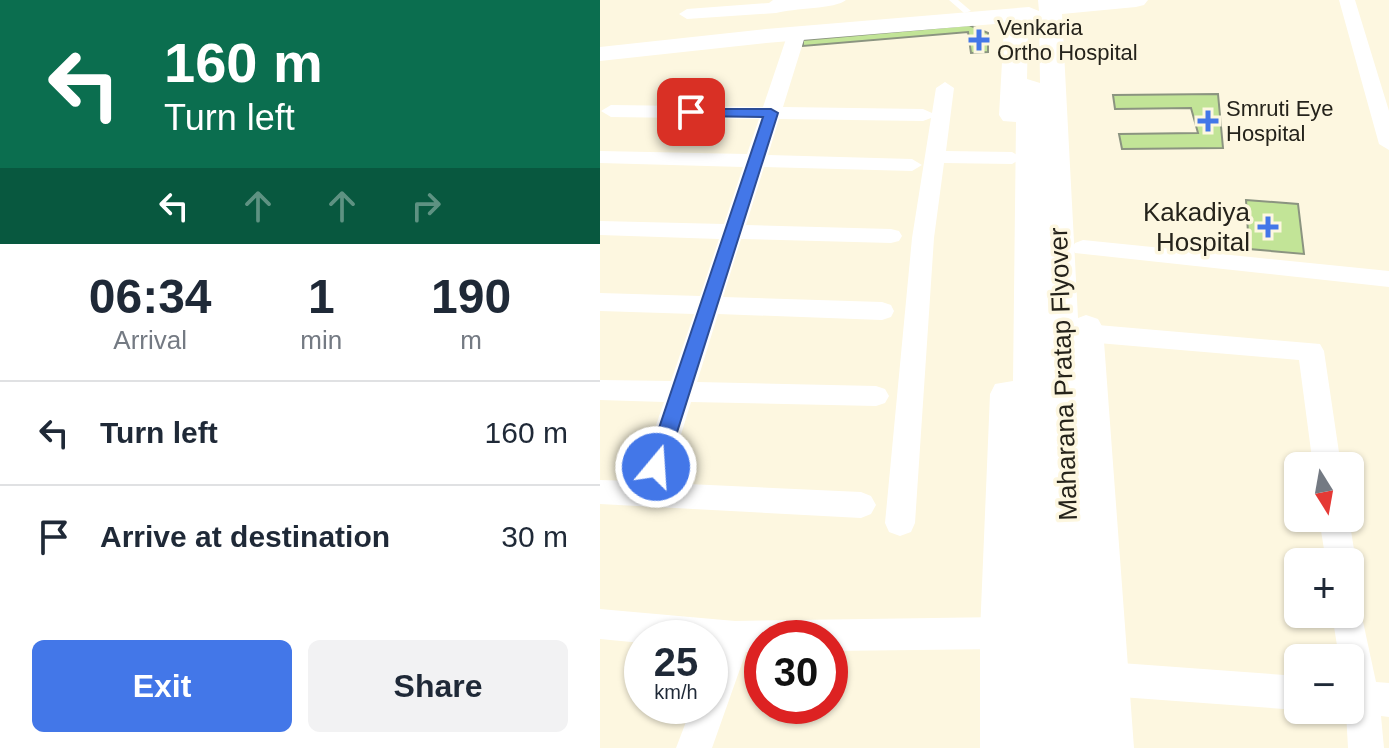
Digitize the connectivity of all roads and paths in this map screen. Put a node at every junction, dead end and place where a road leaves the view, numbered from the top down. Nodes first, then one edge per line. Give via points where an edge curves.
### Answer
1 (838, 0) edge
2 (1136, 0) edge
3 (1347, 0) edge
4 (1043, 5) edge
5 (960, 6) edge
6 (780, 15) edge
7 (687, 17) edge
8 (600, 47) edge
9 (600, 54) edge
10 (945, 88) dead end
11 (611, 111) dead end
12 (771, 113) junction
13 (923, 115) dead end
14 (1389, 144) edge
15 (600, 157) edge
16 (1012, 158) junction
17 (756, 161) junction
18 (922, 161) junction
19 (600, 228) edge
20 (734, 233) junction
21 (891, 236) dead end
22 (1083, 248) junction
23 (1389, 279) edge
24 (600, 302) edge
25 (709, 304) junction
26 (882, 311) dead end
27 (1086, 333) junction
28 (600, 390) edge
29 (681, 391) junction
30 (876, 396) dead end
31 (1325, 452) edge
32 (600, 492) edge
33 (648, 493) junction
34 (861, 505) dead end
35 (900, 523) dead end
36 (600, 624) edge
37 (1351, 628) edge
38 (1002, 633) junction
39 (735, 637) junction
40 (1107, 679) junction
41 (1284, 692) edge
42 (1367, 698) edge
43 (694, 748) edge
44 (1004, 748) edge
45 (1041, 748) edge
46 (1075, 748) edge
47 (1110, 748) edge
48 (1366, 748) edge

1 - 6 street
2 - 4 main road
3 - 14 street
4 - 5 main road via 988,10
4 - 6 main road
4 - 16 main road via 1016,27
4 - 22 main road via 1070,28
4 - 45 main road, Maharana Pratap Flyover via 1030,345
4 - 46 main road, Maharana Pratap Flyover
5 - 6 main road
6 - 7 main road
6 - 9 main road
6 - 12 street
7 - 8 main road
10 - 18 street
11 - 12 street
12 - 13 street
12 - 17 street
15 - 17 street
16 - 18 street
16 - 38 main road
17 - 18 street
17 - 20 street
18 - 35 street
19 - 20 street
20 - 21 street
20 - 25 street
22 - 23 street
22 - 27 main road
24 - 25 street
25 - 26 street
25 - 29 street
27 - 31 street via 1311,351
27 - 40 main road
28 - 29 street
29 - 30 street
29 - 33 street
32 - 33 street
33 - 34 street
36 - 39 street
37 - 42 street
38 - 39 street
38 - 44 main road
39 - 43 street
40 - 41 street
40 - 47 main road
42 - 48 street

